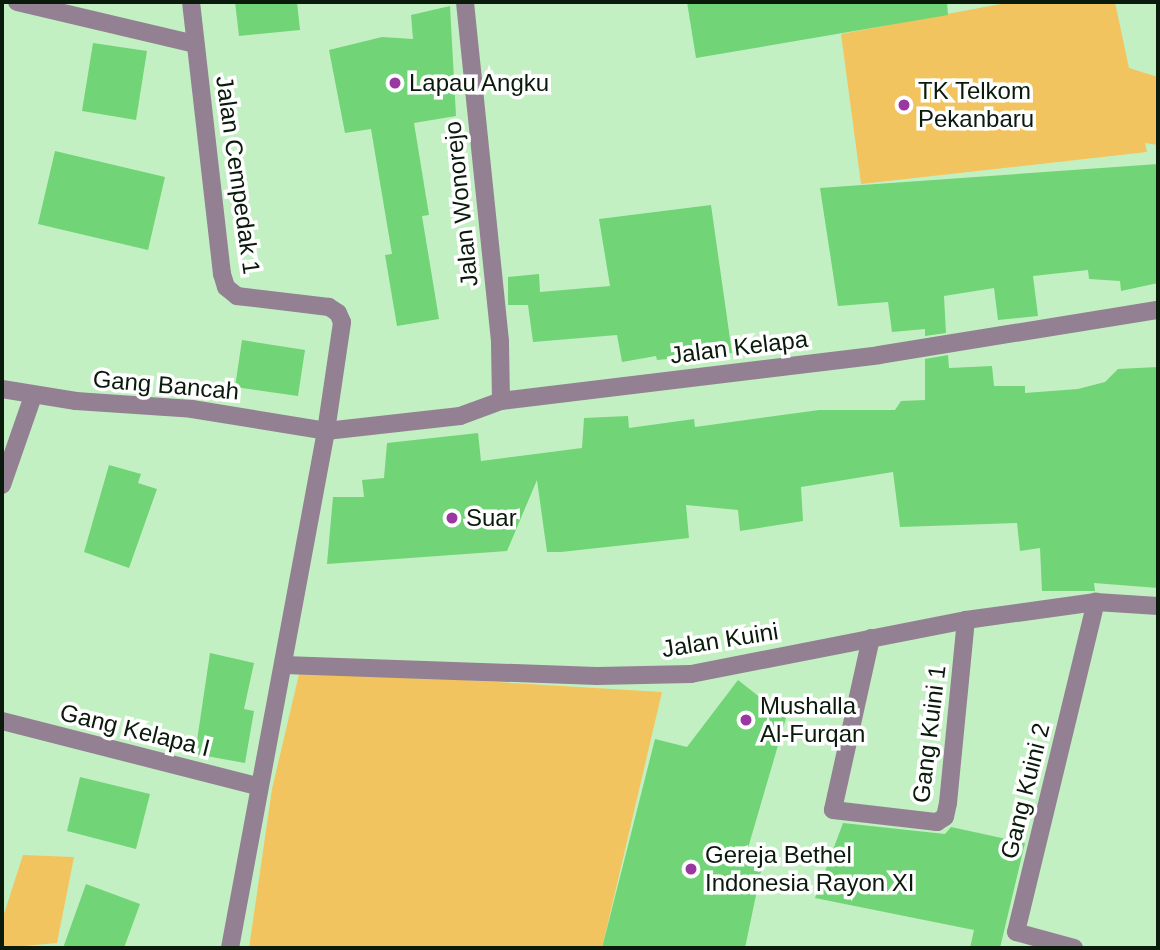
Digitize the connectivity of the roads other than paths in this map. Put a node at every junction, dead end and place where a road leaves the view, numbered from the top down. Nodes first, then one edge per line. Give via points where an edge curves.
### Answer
1 (17, 2) edge
2 (191, 2) edge
3 (465, 2) edge
4 (195, 44) junction
5 (1158, 310) edge
6 (2, 389) edge
7 (33, 396) junction
8 (502, 401) junction
9 (326, 431) junction
10 (2, 485) edge
11 (1096, 602) junction
12 (1158, 606) edge
13 (966, 620) junction
14 (871, 638) junction
15 (284, 665) junction
16 (2, 721) edge
17 (257, 786) junction
18 (229, 948) edge
19 (1074, 948) edge

1 - 4 street
2 - 4 street, Jalan Cempedak 1
3 - 8 street, Jalan Wonorejo via 500,341
4 - 9 street, Jalan Cempedak 1 via 226,287 237,296 329,307 342,322
5 - 8 street, Jalan Kelapa via 879,355
6 - 7 street, Gang Bancah
7 - 9 street, Gang Bancah via 192,409
7 - 10 street
8 - 9 street, Jalan Kelapa via 460,416
9 - 15 street
11 - 12 street, Jalan Kuini
11 - 13 street, Jalan Kuini
11 - 19 street, Gang Kuini 2 via 1016,932
13 - 14 street, Jalan Kuini
13 - 14 street, Gang Kuini 1 via 948,803 945,817 937,822 833,810
14 - 15 street, Jalan Kuini via 691,674 597,676
15 - 17 street
16 - 17 street, Gang Kelapa I
17 - 18 street

